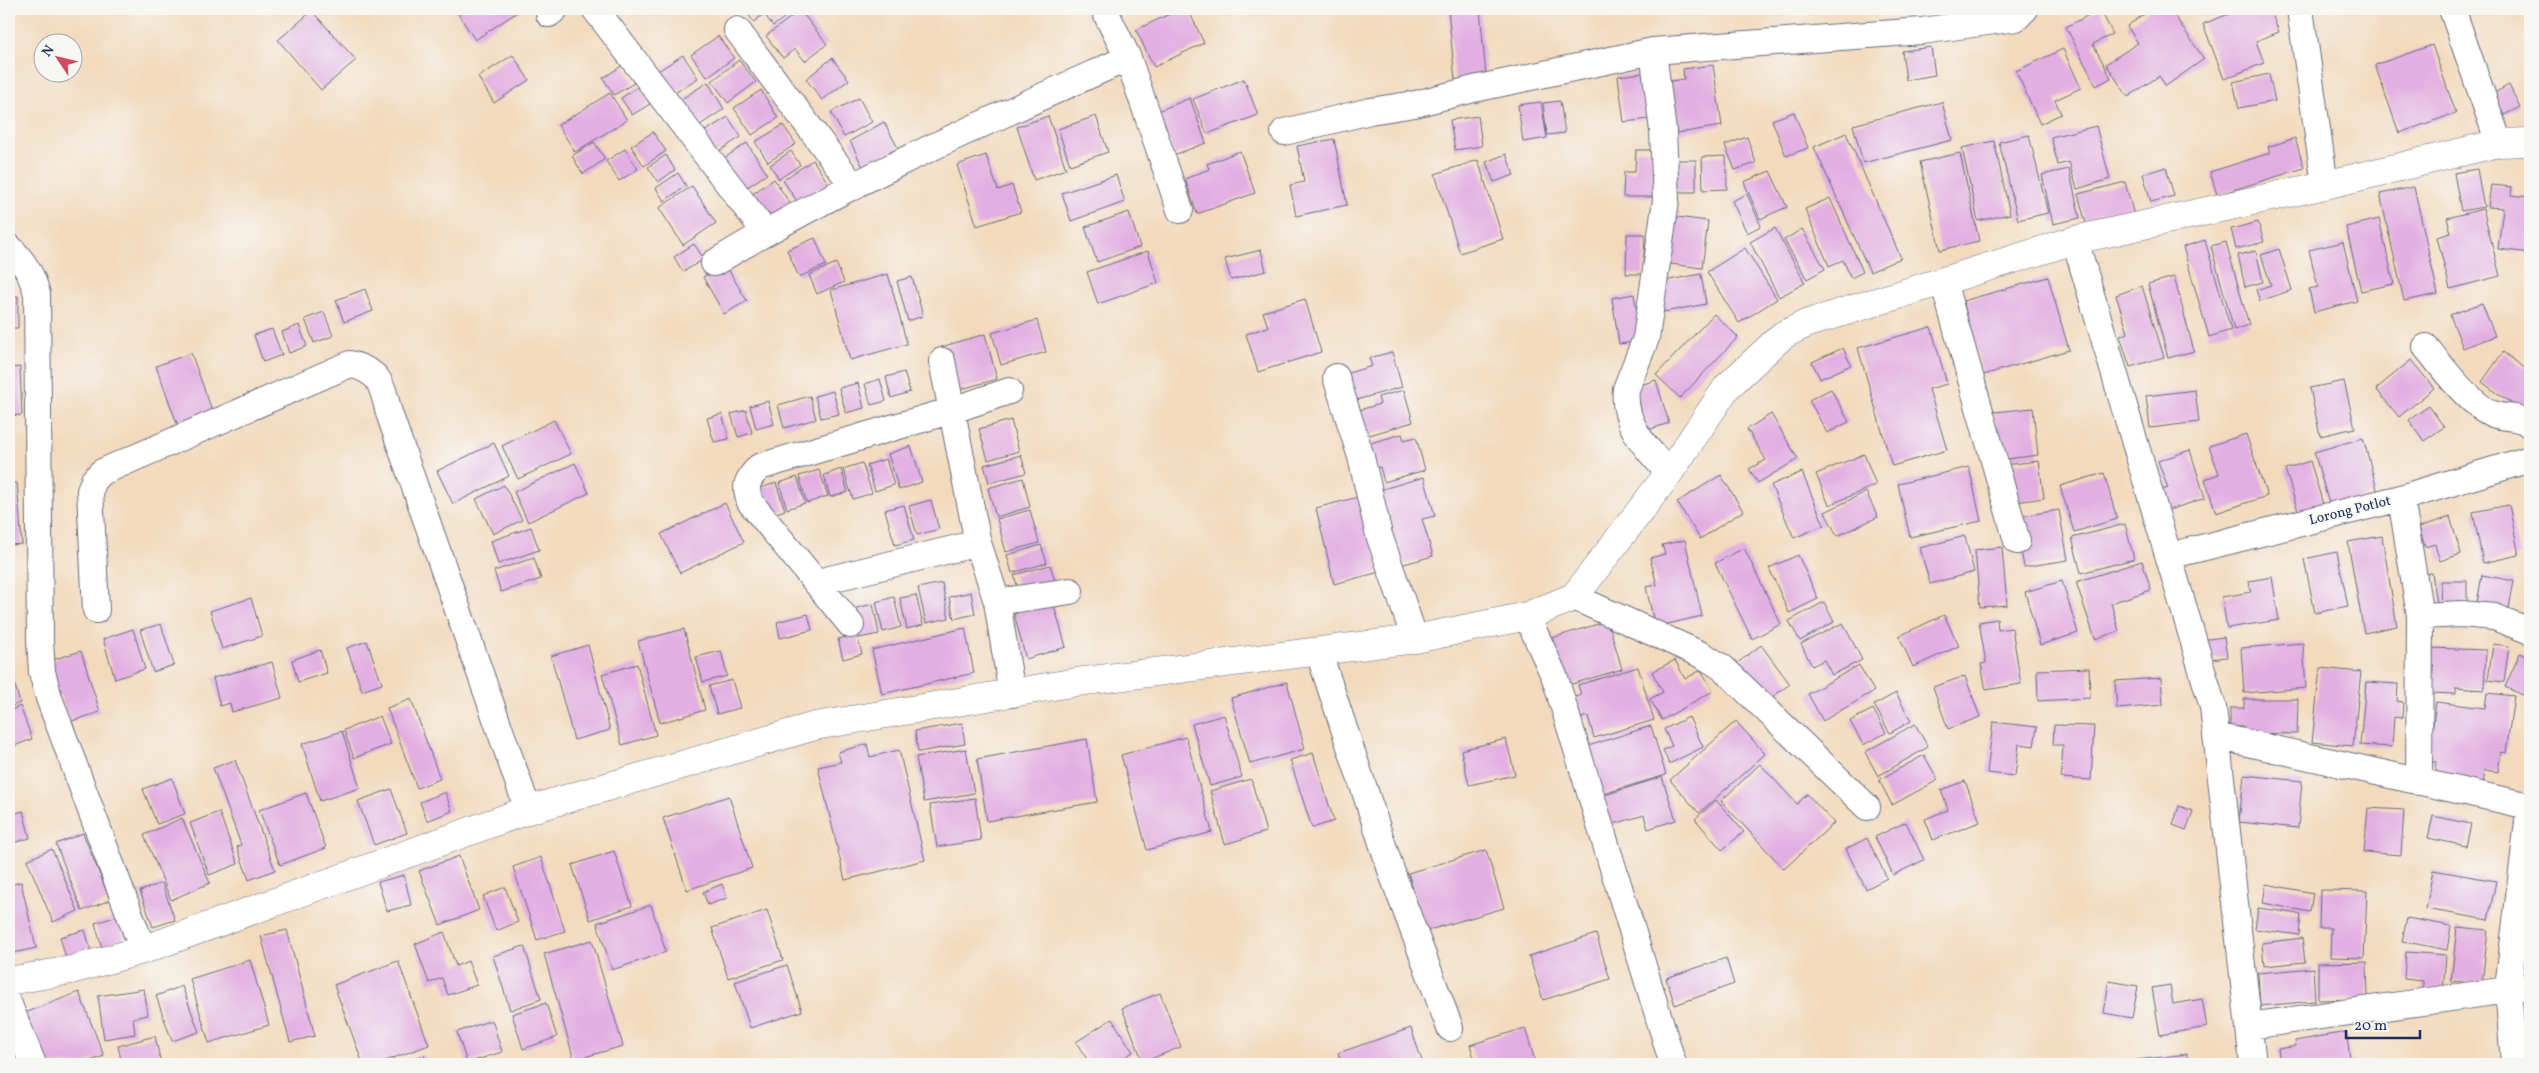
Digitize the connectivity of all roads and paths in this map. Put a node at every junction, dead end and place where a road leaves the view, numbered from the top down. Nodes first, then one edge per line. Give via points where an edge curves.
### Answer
1 (595, 9) edge
2 (1104, 9) edge
3 (2025, 9) edge
4 (2300, 9) edge
5 (2452, 9) edge
6 (737, 30) dead end
7 (1653, 51) junction
8 (1128, 58) junction
9 (1284, 132) dead end
10 (2530, 142) edge
11 (2499, 143) junction
12 (2325, 185) junction
13 (854, 187) junction
14 (1180, 210) dead end
15 (765, 232) junction
16 (2075, 240) junction
17 (9, 247) edge
18 (714, 263) dead end
19 (1943, 281) junction
20 (2426, 347) dead end
21 (942, 361) dead end
22 (1336, 377) dead end
23 (1009, 391) dead end
24 (953, 410) junction
25 (2530, 425) edge
26 (2530, 459) edge
27 (1669, 472) junction
28 (2401, 498) junction
29 (2017, 541) dead end
30 (978, 543) junction
31 (2169, 556) junction
32 (818, 582) junction
33 (1070, 591) dead end
34 (1574, 596) junction
35 (997, 602) junction
36 (96, 610) dead end
37 (1527, 616) junction
38 (2420, 616) junction
39 (851, 625) dead end
40 (2530, 631) edge
41 (1415, 639) junction
42 (1320, 653) junction
43 (1012, 694) junction
44 (2216, 736) junction
45 (2419, 782) junction
46 (2530, 805) edge
47 (1867, 807) dead end
48 (528, 810) junction
49 (143, 950) junction
50 (9, 981) edge
51 (2519, 987) edge
52 (9, 1005) edge
53 (2249, 1026) junction
54 (1450, 1028) dead end
55 (33, 1064) edge
56 (1673, 1064) edge
57 (2253, 1064) edge
58 (2514, 1064) edge

1 - 15 street
2 - 8 street
3 - 7 street via 2016,18 1922,31
4 - 12 street
5 - 11 street
6 - 13 street
7 - 9 street
7 - 27 street via 1663,131 1666,200 1646,338 1625,397 1641,442
8 - 13 street via 964,132
8 - 14 street
10 - 11 street
11 - 12 street
12 - 16 street
13 - 15 street
15 - 18 street
16 - 19 street
16 - 31 street
17 - 49 street via 25,263 37,294 42,672
19 - 27 street via 1808,323 1783,335 1727,387
19 - 29 street
20 - 25 street via 2462,390 2486,410
21 - 24 street
22 - 41 street via 1361,457 1379,535
23 - 24 street
24 - 30 street
24 - 32 street via 759,467 748,478 745,487 750,502
26 - 28 street, Lorong Potlot
27 - 34 street
28 - 31 street, Lorong Potlot
28 - 38 street
30 - 32 street
30 - 35 street
31 - 44 street via 2213,707
32 - 39 street
33 - 35 street
34 - 37 street
34 - 47 street via 1704,656 1723,668
35 - 43 street
36 - 48 street via 90,491 102,472 350,364 366,369 380,380
37 - 41 street
37 - 56 street via 1556,678
38 - 40 street via 2462,614 2494,617
38 - 45 street
41 - 42 street
42 - 43 street via 1077,682
42 - 54 street via 1393,876
43 - 48 street via 815,726
44 - 45 street
44 - 53 street
45 - 46 street
46 - 51 street
48 - 49 street
49 - 50 street via 71,970
51 - 53 street
51 - 58 street
52 - 55 street
53 - 57 street

